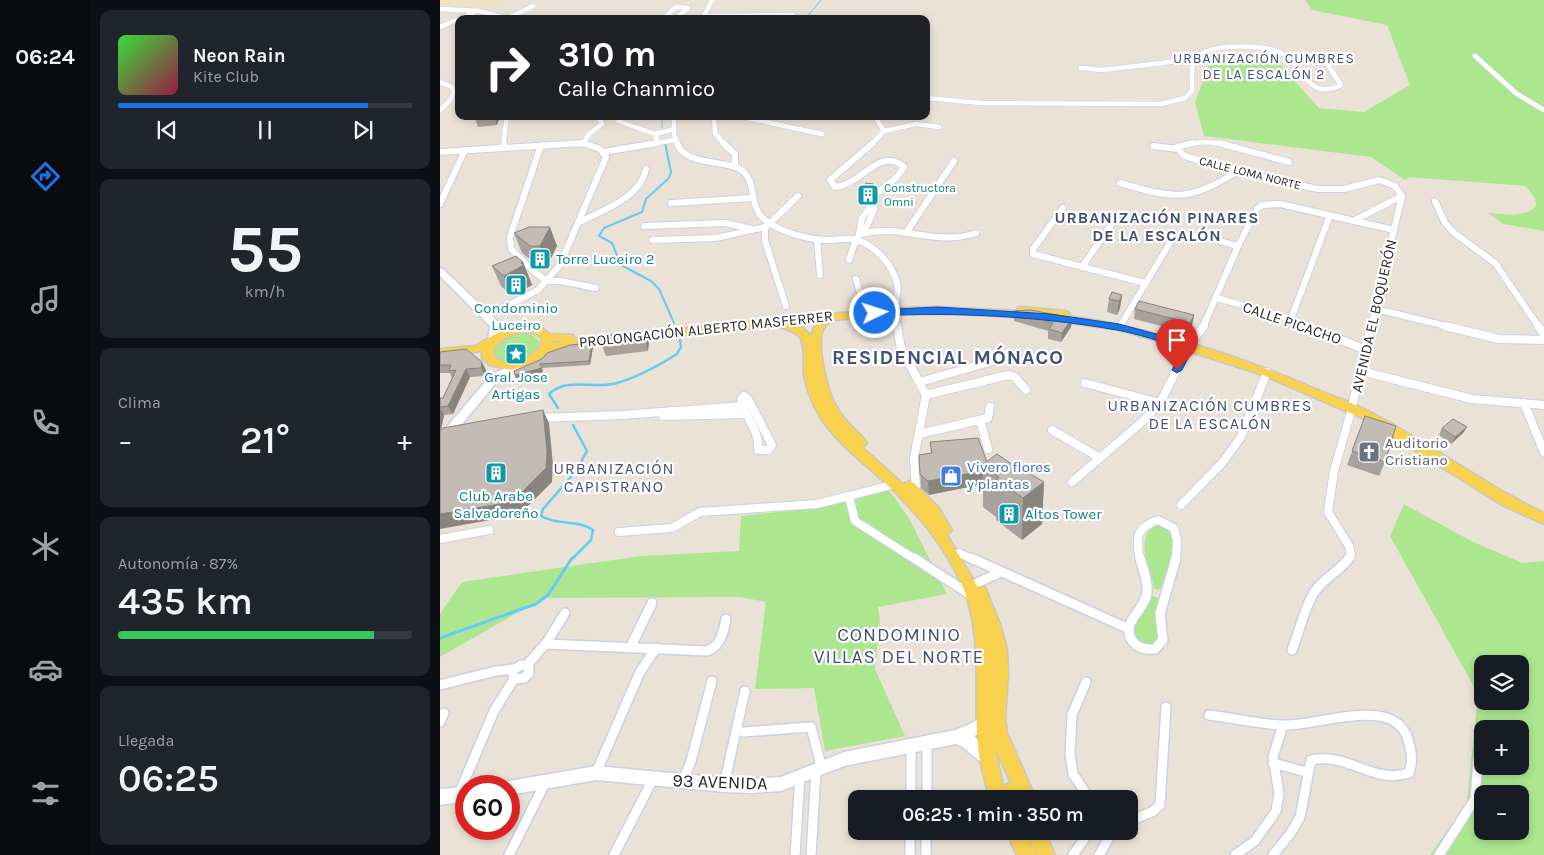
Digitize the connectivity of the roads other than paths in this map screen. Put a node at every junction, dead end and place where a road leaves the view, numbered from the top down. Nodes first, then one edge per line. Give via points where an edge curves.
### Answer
1 (712, 0) edge
2 (533, 6) dead end
3 (440, 9) edge
4 (478, 11) junction
5 (468, 15) edge
6 (496, 15) edge
7 (515, 15) edge
8 (668, 15) edge
9 (680, 15) edge
10 (704, 15) edge
11 (455, 21) edge
12 (440, 27) edge
13 (1322, 56) dead end
14 (1475, 56) dead end
15 (1196, 60) junction
16 (1081, 68) dead end
17 (440, 82) edge
18 (930, 98) edge
19 (440, 110) edge
20 (1544, 110) edge
21 (506, 120) edge
22 (600, 120) edge
23 (617, 120) edge
24 (674, 120) edge
25 (713, 120) edge
26 (757, 120) edge
27 (877, 120) edge
28 (940, 126) dead end
29 (674, 130) junction
30 (884, 131) junction
31 (655, 134) junction
32 (822, 134) dead end
33 (675, 140) junction
34 (583, 143) junction
35 (658, 143) junction
36 (541, 145) junction
37 (1153, 146) dead end
38 (503, 147) junction
39 (1178, 149) junction
40 (465, 150) junction
41 (440, 152) edge
42 (603, 152) junction
43 (954, 161) dead end
44 (1289, 162) dead end
45 (735, 167) junction
46 (646, 169) dead end
47 (1238, 171) junction
48 (1120, 183) dead end
49 (798, 196) dead end
50 (1402, 196) junction
51 (754, 198) junction
52 (1435, 201) dead end
53 (671, 203) dead end
54 (440, 204) edge
55 (1062, 208) dead end
56 (1330, 215) junction
57 (1356, 220) junction
58 (1113, 222) dead end
59 (578, 223) junction
60 (644, 226) dead end
61 (768, 226) junction
62 (1394, 230) junction
63 (906, 233) junction
64 (976, 234) dead end
65 (858, 237) junction
66 (817, 239) junction
67 (652, 240) dead end
68 (1238, 246) junction
69 (849, 260) dead end
70 (1082, 267) junction
71 (440, 271) edge
72 (820, 275) dead end
73 (856, 279) dead end
74 (547, 281) junction
75 (1145, 283) junction
76 (596, 288) dead end
77 (1217, 298) junction
78 (786, 306) dead end
79 (864, 308) junction
80 (895, 309) junction
81 (1376, 309) junction
82 (488, 316) junction
83 (836, 316) junction
84 (1533, 318) junction
85 (1544, 318) edge
86 (1291, 319) junction
87 (774, 323) junction
88 (1122, 323) junction
89 (495, 325) junction
90 (520, 329) junction
91 (1544, 334) edge
92 (547, 337) junction
93 (1544, 340) edge
94 (493, 342) junction
95 (1191, 343) junction
96 (544, 350) junction
97 (1366, 350) junction
98 (440, 353) edge
99 (1017, 354) dead end
100 (440, 359) edge
101 (489, 359) junction
102 (523, 363) junction
103 (1361, 371) junction
104 (1268, 372) junction
105 (920, 382) junction
106 (1085, 383) dead end
107 (1026, 390) dead end
108 (926, 395) junction
109 (1160, 403) junction
110 (1524, 403) junction
111 (1353, 405) junction
112 (1544, 405) edge
113 (990, 407) dead end
114 (744, 410) junction
115 (528, 420) edge
116 (980, 420) junction
117 (1052, 430) dead end
118 (463, 433) edge
119 (919, 434) junction
120 (441, 439) edge
121 (988, 450) dead end
122 (1544, 452) edge
123 (1100, 458) junction
124 (1072, 482) dead end
125 (895, 484) junction
126 (916, 494) junction
127 (849, 496) junction
128 (1181, 505) dead end
129 (1544, 510) edge
130 (1544, 519) edge
131 (488, 530) dead end
132 (619, 532) dead end
133 (440, 539) edge
134 (959, 553) junction
135 (1001, 572) junction
136 (977, 583) junction
137 (1148, 590) junction
138 (1163, 595) junction
139 (974, 598) junction
140 (652, 602) dead end
141 (565, 613) dead end
142 (726, 619) dead end
143 (1127, 628) junction
144 (546, 644) junction
145 (631, 646) junction
146 (656, 648) junction
147 (1292, 650) dead end
148 (514, 674) junction
149 (712, 681) dead end
150 (1086, 682) dead end
151 (440, 685) edge
152 (745, 690) dead end
153 (1166, 707) dead end
154 (1209, 715) dead end
155 (985, 721) junction
156 (1283, 725) junction
157 (744, 732) dead end
158 (956, 738) junction
159 (927, 743) junction
160 (911, 746) junction
161 (986, 757) junction
162 (1273, 763) junction
163 (819, 770) junction
164 (1306, 772) junction
165 (596, 773) junction
166 (1477, 775) edge
167 (800, 777) junction
168 (653, 779) junction
169 (683, 780) junction
170 (544, 783) junction
171 (724, 784) junction
172 (520, 786) edge
173 (911, 790) edge
174 (927, 790) edge
175 (998, 790) edge
176 (1024, 790) edge
177 (1084, 790) edge
178 (450, 797) edge
179 (1138, 817) edge
180 (910, 840) edge
181 (926, 840) edge
182 (1020, 840) edge
183 (1039, 840) edge
184 (1084, 840) edge
185 (1108, 840) edge
186 (1242, 854) edge
187 (510, 855) edge
188 (614, 855) edge
189 (795, 855) edge
190 (811, 855) edge
191 (910, 855) edge
192 (926, 855) edge
193 (1027, 855) edge
194 (1046, 855) edge
195 (1073, 855) edge
196 (1099, 855) edge
197 (1274, 855) edge
198 (1440, 855) edge

1 - 10 street
2 - 7 street
3 - 4 street
4 - 5 street
4 - 6 street
8 - 9 street via 676,8 688,8
11 - 12 street
13 - 15 street via 1341,84 1336,88 1316,88 1280,52 1211,48
14 - 20 street via 1517,94
15 - 16 street via 1102,70
15 - 18 street via 1192,66 1192,91 1185,98 1161,104 981,103
17 - 19 street via 452,87 454,92 452,99
21 - 38 street
22 - 34 street via 602,124
23 - 31 street
24 - 29 street
25 - 45 street via 716,137 735,154
26 - 32 street
27 - 30 street
28 - 30 street via 916,124
29 - 31 street
29 - 33 street
30 - 65 street via 830,180 836,187 846,187 877,163 888,160 904,167 901,174 878,190 872,204 874,210
31 - 35 street
33 - 35 street
33 - 45 street via 687,156
34 - 36 street
34 - 42 street
35 - 42 street
36 - 38 street
36 - 74 street via 510,237 512,249
37 - 39 street
38 - 40 street
39 - 44 street, CALLE LOMA NORTE via 1184,144 1222,144
39 - 47 street, CALLE LOMA NORTE via 1184,156
40 - 41 street
40 - 54 street
42 - 59 street via 605,163
43 - 63 street
45 - 51 street via 750,179
46 - 59 street via 645,179 632,193
47 - 48 street via 1186,197 1169,197
47 - 50 street, CALLE LOMA NORTE via 1334,190 1352,187 1364,180 1378,180 1392,184
49 - 61 street
50 - 57 street
50 - 62 street, AVENIDA EL BOQUERÓN
51 - 53 street
51 - 61 street via 757,212
52 - 84 street via 1445,223 1454,233 1495,262
55 - 70 street via 1034,249 1034,254
56 - 57 street, AVENIDA EL BOQUERÓN
56 - 68 street, AVENIDA EL BOQUERÓN via 1280,204 1262,205
56 - 86 street
57 - 62 street, AVENIDA EL BOQUERÓN
58 - 70 street
59 - 74 street via 560,265
60 - 61 street via 726,223 747,230
61 - 66 street
61 - 67 street via 716,238
61 - 78 street via 765,241
62 - 81 street, AVENIDA EL BOQUERÓN
63 - 64 street via 941,239
63 - 65 street via 880,230
65 - 66 street
65 - 69 street
65 - 80 street via 892,269 898,285
66 - 72 street
68 - 75 street via 1190,235 1178,236 1170,241
68 - 77 street
70 - 75 street
71 - 82 street
73 - 79 street
74 - 76 street
74 - 82 street via 527,297
75 - 88 street
77 - 86 street, CALLE PICACHO
77 - 95 street via 1206,323
79 - 80 main road, PROLONGACIÓN ALBERTO MASFERRER
79 - 92 main road, PROLONGACIÓN ALBERTO MASFERRER via 569,338
80 - 83 main road, PROLONGACIÓN ALBERTO MASFERRER
80 - 88 main road, PROLONGACIÓN ALBERTO MASFERRER via 979,306
80 - 95 main road, PROLONGACIÓN ALBERTO MASFERRER via 1050,317
80 - 105 street via 900,348
81 - 93 street via 1499,339
81 - 97 street, AVENIDA EL BOQUERÓN
82 - 89 street
83 - 87 main road, PROLONGACIÓN ALBERTO MASFERRER
83 - 126 main road via 820,325 816,337 820,376 830,406 836,417 864,446
84 - 85 street
84 - 91 street
86 - 97 street, CALLE PICACHO
87 - 96 main road, PROLONGACIÓN ALBERTO MASFERRER via 571,343
87 - 125 main road via 795,327 806,337 811,378 825,414 840,434
88 - 95 main road, PROLONGACIÓN ALBERTO MASFERRER
89 - 90 street
89 - 94 street
90 - 92 main road, PROLONGACIÓN ALBERTO MASFERRER via 537,330
90 - 94 main road via 507,332
92 - 96 main road
94 - 98 main road via 477,349
94 - 101 main road via 488,349
95 - 104 main road, PROLONGACIÓN ALBERTO MASFERRER
95 - 109 street
95 - 111 main road, PROLONGACIÓN ALBERTO MASFERRER via 1236,354
96 - 102 main road, PROLONGACIÓN ALBERTO MASFERRER
97 - 103 street, AVENIDA EL BOQUERÓN
99 - 105 street
100 - 101 main road via 469,355
101 - 102 main road via 507,365
101 - 120 street via 493,367 490,376
102 - 120 street via 496,376
103 - 110 street via 1472,399
103 - 111 street, AVENIDA EL BOQUERÓN
104 - 111 main road, PROLONGACIÓN ALBERTO MASFERRER
104 - 128 street via 1241,437 1222,463
105 - 108 street
106 - 109 street
107 - 108 street via 1015,377 1008,375
108 - 119 street
109 - 123 street
110 - 112 street
110 - 122 street
111 - 129 main road, PROLONGACIÓN ALBERTO MASFERRER
111 - 130 main road, PROLONGACIÓN ALBERTO MASFERRER via 1509,502
111 - 147 street, AVENIDA EL BOQUERÓN via 1334,472 1328,512 1349,546 1351,556 1314,592
113 - 116 street via 988,418
114 - 114 street via 759,438 758,450 768,450 772,445 746,396 741,400
114 - 115 street via 634,417 580,415
116 - 119 street
116 - 121 street
117 - 123 street
118 - 120 street
119 - 126 street via 913,470
123 - 124 street
125 - 127 street
125 - 139 main road via 948,546
126 - 134 main road via 933,511
127 - 132 street via 816,504 700,512 681,526
127 - 139 street via 855,521
131 - 133 street
134 - 135 street
134 - 136 main road
135 - 136 street
135 - 143 street
136 - 176 main road via 989,613 1000,658 997,724 1000,738
137 - 138 street
137 - 138 street via 1137,544 1143,527 1158,520 1174,528 1177,538 1177,564
137 - 143 street
138 - 143 street via 1161,646 1148,650 1136,646 1128,637
139 - 155 main road via 987,658
140 - 145 street
141 - 144 street
142 - 146 street via 722,636 714,648 692,651
144 - 145 street
144 - 148 street via 527,666 527,675 520,679
145 - 146 street
146 - 165 street via 640,672
148 - 151 street via 496,671
148 - 178 street
149 - 169 street
150 - 177 street via 1072,715 1070,754 1073,774
152 - 171 street
153 - 179 street via 1160,804 1152,812
154 - 156 street
155 - 158 street, 93 AVENIDA
155 - 161 main road
156 - 162 street via 1274,747
156 - 164 street via 1368,714 1388,716 1404,728 1413,760 1409,774 1392,777 1348,760 1324,756 1311,760
157 - 163 street via 811,728
158 - 159 street, 93 AVENIDA
158 - 161 street via 968,741
159 - 160 street, 93 AVENIDA
159 - 174 street
160 - 163 street, 93 AVENIDA via 844,759
160 - 173 street
161 - 175 main road
162 - 164 street
162 - 186 street via 1278,804 1260,836
163 - 167 street, 93 AVENIDA
163 - 190 street
164 - 197 street via 1302,812
165 - 168 street, 93 AVENIDA
165 - 170 street, 93 AVENIDA
166 - 198 street via 1475,800
167 - 171 street, 93 AVENIDA via 781,784
167 - 189 street
168 - 169 street, 93 AVENIDA
168 - 188 street
169 - 171 street, 93 AVENIDA
170 - 172 street, 93 AVENIDA
170 - 187 street
180 - 191 street
181 - 192 street
182 - 193 main road
183 - 194 main road
184 - 195 street
185 - 196 street

